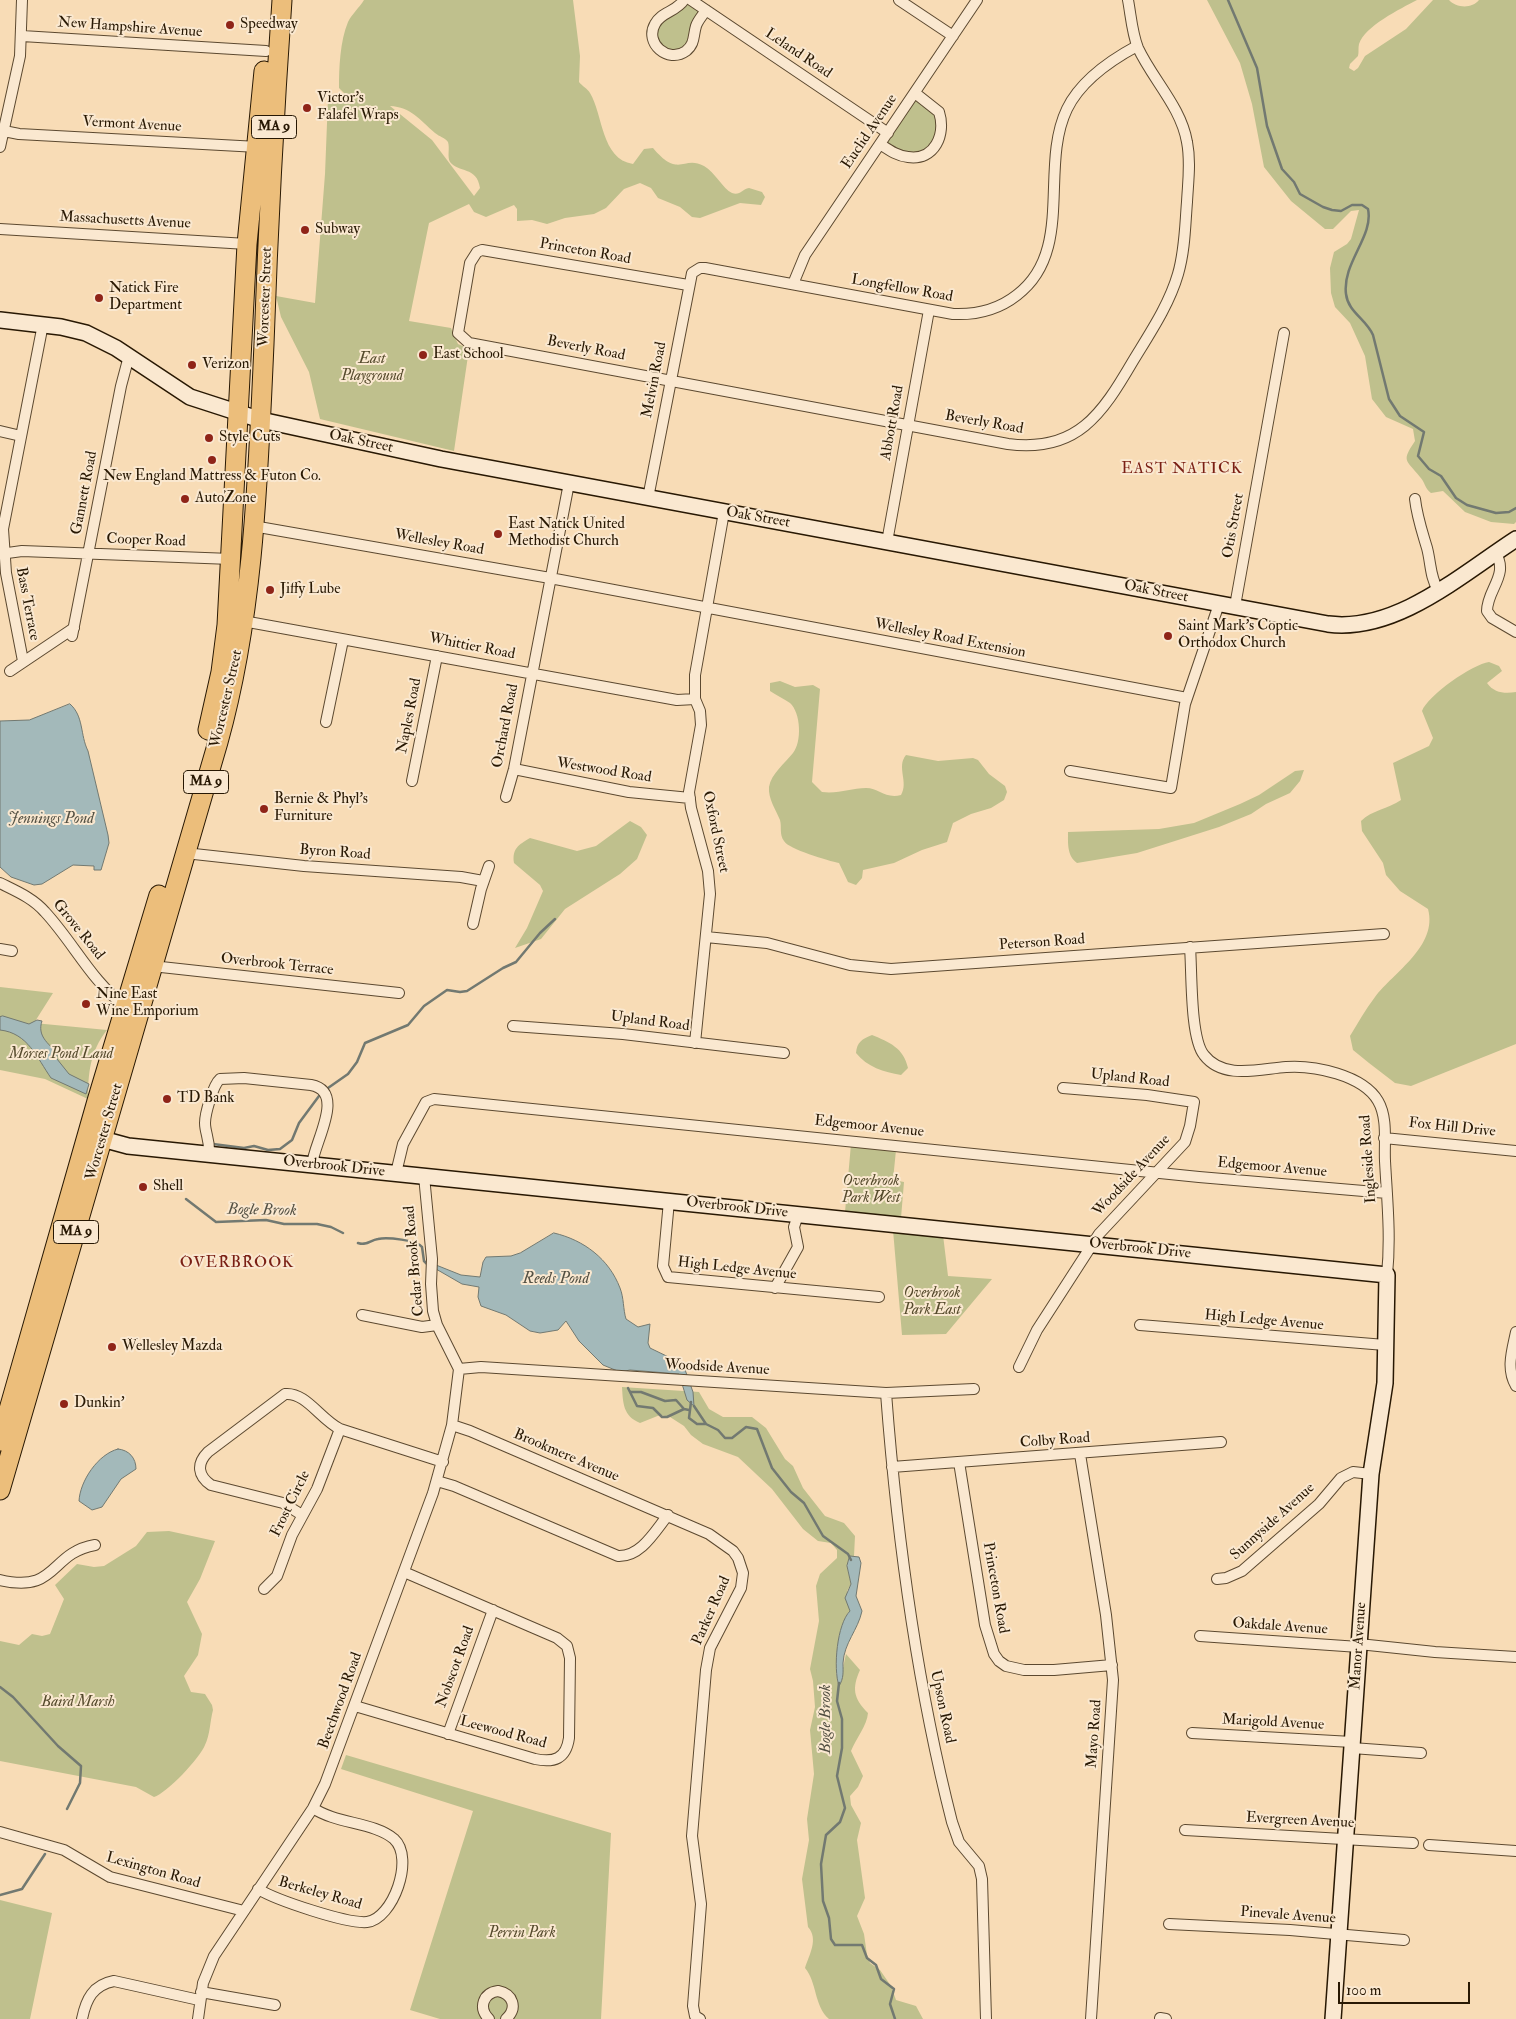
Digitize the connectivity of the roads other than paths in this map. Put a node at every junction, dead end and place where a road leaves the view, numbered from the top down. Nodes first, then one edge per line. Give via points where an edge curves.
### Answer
1 (22, 0) edge
2 (269, 0) edge
3 (282, 0) edge
4 (684, 0) edge
5 (691, 0) edge
6 (899, 0) edge
7 (977, 0) edge
8 (1128, 0) edge
9 (706, 10) junction
10 (22, 36) junction
11 (953, 36) junction
12 (1137, 46) junction
13 (266, 51) junction
14 (915, 93) junction
15 (4, 131) junction
16 (888, 133) junction
17 (880, 144) junction
18 (0, 147) edge
19 (258, 147) junction
20 (0, 229) edge
21 (248, 244) junction
22 (695, 270) joint
23 (793, 284) junction
24 (688, 285) junction
25 (929, 310) junction
26 (0, 320) edge
27 (43, 324) junction
28 (1284, 333) dead end
29 (460, 337) joint
30 (129, 356) junction
31 (670, 380) junction
32 (239, 414) junction
33 (261, 420) junction
34 (908, 424) junction
35 (0, 431) edge
36 (21, 436) junction
37 (569, 483) junction
38 (648, 498) junction
39 (1415, 499) dead end
40 (724, 512) junction
41 (252, 526) junction
42 (1516, 539) edge
43 (887, 542) junction
44 (1495, 552) junction
45 (2, 553) edge
46 (88, 554) junction
47 (231, 558) junction
48 (550, 578) junction
49 (1438, 590) junction
50 (1219, 604) junction
51 (1234, 606) junction
52 (707, 609) junction
53 (243, 621) junction
54 (1516, 632) edge
55 (343, 640) junction
56 (437, 656) junction
57 (23, 661) junction
58 (10, 671) dead end
59 (532, 674) junction
60 (1187, 698) junction
61 (696, 699) junction
62 (326, 722) dead end
63 (514, 769) junction
64 (1070, 771) dead end
65 (412, 781) dead end
66 (506, 798) dead end
67 (690, 798) junction
68 (185, 852) junction
69 (489, 866) dead end
70 (483, 881) junction
71 (0, 883) edge
72 (473, 924) dead end
73 (1384, 934) dead end
74 (706, 937) junction
75 (1190, 947) junction
76 (0, 949) edge
77 (12, 951) dead end
78 (152, 966) junction
79 (399, 993) dead end
80 (125, 1006) junction
81 (513, 1026) dead end
82 (695, 1043) junction
83 (784, 1052) dead end
84 (1063, 1088) dead end
85 (1194, 1102) joint
86 (95, 1137) junction
87 (1384, 1138) junction
88 (1516, 1151) edge
89 (208, 1154) junction
90 (312, 1165) junction
91 (396, 1173) junction
92 (1157, 1173) junction
93 (424, 1176) junction
94 (1387, 1194) junction
95 (669, 1201) junction
96 (798, 1215) junction
97 (1092, 1244) junction
98 (1387, 1275) junction
99 (775, 1288) junction
100 (879, 1297) dead end
101 (362, 1315) dead end
102 (437, 1325) junction
103 (1140, 1325) dead end
104 (1516, 1332) edge
105 (1385, 1345) junction
106 (1019, 1367) dead end
107 (459, 1369) junction
108 (1516, 1386) edge
109 (974, 1389) dead end
110 (886, 1393) junction
111 (452, 1425) junction
112 (340, 1429) junction
113 (0, 1441) edge
114 (1221, 1442) dead end
115 (1080, 1454) junction
116 (443, 1462) junction
117 (959, 1462) junction
118 (892, 1467) junction
119 (1371, 1474) junction
120 (437, 1481) junction
121 (0, 1490) edge
122 (302, 1515) junction
123 (668, 1515) junction
124 (95, 1545) dead end
125 (404, 1572) junction
126 (1217, 1579) dead end
127 (0, 1580) edge
128 (264, 1589) dead end
129 (493, 1610) junction
130 (1200, 1636) dead end
131 (1359, 1646) junction
132 (1516, 1658) edge
133 (1112, 1665) junction
134 (356, 1706) junction
135 (1192, 1733) dead end
136 (448, 1734) junction
137 (1352, 1745) junction
138 (1421, 1754) dead end
139 (313, 1808) junction
140 (1184, 1830) dead end
141 (0, 1832) edge
142 (1346, 1839) junction
143 (1413, 1843) dead end
144 (1429, 1844) dead end
145 (1516, 1851) edge
146 (258, 1889) junction
147 (244, 1911) junction
148 (1169, 1924) dead end
149 (1339, 1935) junction
150 (1404, 1940) dead end
151 (200, 1996) junction
152 (274, 2005) dead end
153 (1160, 2018) edge
154 (82, 2019) edge
155 (198, 2019) edge
156 (488, 2019) edge
157 (506, 2019) edge
158 (700, 2019) edge
159 (986, 2019) edge
160 (1091, 2019) edge
161 (1166, 2019) edge
162 (1333, 2019) edge

1 - 10 street
2 - 13 highway, Worcester Street / MA 9
3 - 33 highway, Worcester Street / MA 9
4 - 9 street via 676,10 659,18 654,26 654,43 663,52 679,54 689,49
5 - 9 street, Leland Road
6 - 11 street
7 - 11 street, Euclid Avenue
8 - 12 street, Beverly Road
9 - 16 street, Leland Road
10 - 13 street, New Hampshire Avenue
10 - 15 street
11 - 14 street, Euclid Avenue
12 - 25 street, Longfellow Road via 1087,82 1067,108 1057,144 1049,242 1034,278 1012,300 984,312 953,314
12 - 34 street, Beverly Road via 1184,129 1189,180 1183,250 1174,286 1165,308 1113,395 1081,430 1042,445 1008,444
13 - 19 highway, Worcester Street / MA 9
14 - 16 street, Euclid Avenue
14 - 17 street via 938,112 941,133 936,146 915,158 900,156
15 - 18 street
15 - 19 street, Vermont Avenue
16 - 17 street, Euclid Avenue
17 - 23 street, Euclid Avenue via 805,255
19 - 21 highway, Worcester Street / MA 9
20 - 21 street, Massachusetts Avenue
21 - 32 highway, Worcester Street / MA 9
22 - 23 street, Longfellow Road via 705,268
22 - 24 street, Melvin Road
23 - 25 street, Longfellow Road
24 - 29 street, Princeton Road via 488,250 477,252 470,263 466,281 458,328
24 - 31 street, Melvin Road
25 - 34 street, Abbott Road
26 - 27 street, Oak Street
27 - 30 street, Oak Street via 86,333
27 - 36 street, Bass Terrace
28 - 51 street, Otis Street
29 - 31 street, Beverly Road via 469,343
30 - 32 street, Oak Street via 186,395
30 - 46 street, Gannett Road
31 - 34 street, Beverly Road
31 - 38 street, Melvin Road
32 - 33 street, Oak Street
32 - 47 highway, Worcester Street / MA 9
33 - 37 street, Oak Street
33 - 41 highway, Worcester Street / MA 9
34 - 43 street, Abbott Road
35 - 36 street
36 - 45 street, Bass Terrace via 3,523
37 - 38 street, Oak Street
37 - 48 street, Orchard Road
38 - 40 street, Oak Street
39 - 49 street via 1417,519
40 - 43 street, Oak Street
40 - 52 street, Oxford Street
41 - 48 street, Wellesley Road
41 - 53 highway, Worcester Street / MA 9
42 - 44 street, Oak Street
43 - 50 street, Oak Street
44 - 49 street, Oak Street
44 - 54 street via 1501,570 1487,612
45 - 46 street, Cooper Road
45 - 57 street, Bass Terrace
46 - 47 street, Cooper Road
46 - 57 street, Gannett Road via 73,632
47 - 80 highway, Worcester Street / MA 9 via 224,646 212,712
48 - 52 street, Wellesley Road
48 - 59 street, Orchard Road
49 - 51 street, Oak Street via 1398,614 1352,625 1328,624
50 - 51 street, Oak Street
50 - 60 street
52 - 60 street, Wellesley Road Extension
52 - 61 street, Oxford Street via 695,675
53 - 55 street, Whittier Road
53 - 68 highway, Worcester Street / MA 9 via 226,711
55 - 56 street, Whittier Road
55 - 62 street
56 - 59 street, Whittier Road
56 - 65 street, Naples Road
57 - 58 street
59 - 61 street, Whittier Road via 677,700
59 - 63 street, Orchard Road
60 - 64 street via 1172,788
61 - 67 street, Oxford Street via 701,725
63 - 66 street, Orchard Road
63 - 67 street, Westwood Road via 624,791
67 - 74 street, Oxford Street via 709,879
68 - 70 street, Byron Road
68 - 78 highway, Worcester Street / MA 9
69 - 70 street
70 - 72 street
71 - 80 street, Grove Road via 31,900 45,912 106,989
73 - 75 street, Peterson Road
74 - 75 street, Peterson Road via 767,943 878,969
74 - 82 street, Oxford Street
75 - 87 street, Ingleside Road via 1197,1042 1204,1056 1217,1067 1236,1071 1296,1067 1338,1073 1375,1097 1383,1116
76 - 77 street
78 - 79 street, Overbrook Terrace
78 - 86 highway, Worcester Street / MA 9
80 - 86 highway, Worcester Street / MA 9
81 - 82 street, Upland Road via 607,1032
82 - 83 street, Upland Road
84 - 85 street, Upland Road
85 - 92 street, Woodside Avenue via 1185,1142
86 - 89 street, Overbrook Drive via 128,1146
86 - 113 highway, Worcester Street / MA 9
86 - 121 highway, Worcester Street / MA 9
87 - 88 street, Fox Hill Drive
87 - 94 street, Ingleside Road
89 - 90 street, Overbrook Drive
89 - 90 street via 209,1138 204,1122 216,1082 220,1079 302,1084 322,1088 327,1099 325,1126 316,1144
90 - 91 street, Overbrook Drive
91 - 92 street, Edgemoor Avenue via 405,1139 426,1102 434,1099
91 - 93 street, Overbrook Drive
92 - 94 street, Edgemoor Avenue
92 - 97 street, Woodside Avenue via 1105,1226
93 - 95 street, Overbrook Drive
93 - 102 street, Cedar Brook Road via 432,1259 432,1302
94 - 98 street, Ingleside Road via 1390,1239
95 - 96 street, Overbrook Drive
95 - 99 street, High Ledge Avenue via 663,1266 668,1277
96 - 97 street, Overbrook Drive
96 - 99 street via 794,1227 798,1247
97 - 98 street, Overbrook Drive
97 - 106 street, Woodside Avenue via 1037,1330
98 - 105 street, Manor Avenue
99 - 100 street, High Ledge Avenue
101 - 102 street via 422,1327
102 - 107 street, Cedar Brook Road
103 - 105 street, High Ledge Avenue
104 - 108 street via 1510,1367
105 - 119 street, Manor Avenue via 1385,1383
107 - 110 street, Woodside Avenue via 481,1367
107 - 111 street, Beechwood Road
109 - 110 street, Woodside Avenue
110 - 118 street, Upson Road
111 - 116 street, Beechwood Road
111 - 123 street, Brookmere Avenue
112 - 116 street
112 - 122 street, Frost Circle via 317,1489
112 - 122 street via 325,1420 305,1399 285,1394 208,1452 200,1463 201,1475 211,1485 283,1503
114 - 115 street, Colby Road
115 - 117 street, Colby Road
115 - 133 street, Mayo Road
116 - 120 street, Beechwood Road
117 - 118 street, Colby Road
117 - 133 street, Princeton Road via 985,1625 999,1661 1014,1669 1038,1671
118 - 159 street, Upson Road via 910,1622 946,1797 959,1842 979,1866 982,1879
119 - 126 street, Sunnyside Avenue via 1353,1472 1341,1478 1319,1504 1242,1571
119 - 131 street, Manor Avenue
120 - 123 street via 618,1556 638,1551
120 - 125 street, Beechwood Road
122 - 128 street, Frost Circle via 278,1576
123 - 158 street, Parker Road via 726,1545 738,1558 743,1573 741,1588 710,1648 706,1670 692,1836 701,1904 692,2006 695,2016
124 - 127 street via 78,1549 37,1582 23,1584
125 - 129 street, Leewood Road
125 - 134 street, Beechwood Road
129 - 136 street, Nobscot Road
129 - 136 street, Leewood Road via 558,1638 567,1646 570,1658 566,1750 560,1759 542,1761
130 - 131 street, Oakdale Avenue
131 - 132 street, Oakdale Avenue
131 - 137 street, Manor Avenue
133 - 160 street, Mayo Road via 1113,1693
134 - 136 street, Leewood Road
134 - 139 street, Beechwood Road via 326,1784
135 - 137 street, Marigold Avenue
137 - 138 street, Marigold Avenue
137 - 142 street, Manor Avenue
139 - 146 street, Beechwood Road
139 - 146 street, Berkeley Road via 326,1816 381,1832 399,1845 403,1857 402,1874 384,1912 372,1921 352,1920 277,1898
140 - 142 street, Evergreen Avenue
141 - 147 street, Lexington Road via 59,1848 110,1877
142 - 143 street, Evergreen Avenue
142 - 149 street, Manor Avenue
144 - 145 street
146 - 147 street, Beechwood Road
147 - 151 street, Beechwood Road via 214,1956
148 - 149 street, Pinevale Avenue
149 - 150 street, Pinevale Avenue
149 - 162 street, Manor Avenue
151 - 152 street
151 - 154 street via 106,1982 92,1992
151 - 155 street, Beechwood Road
153 - 161 street
156 - 157 street via 483,2011 483,2002 488,1995 498,1991 508,1995 513,2004

